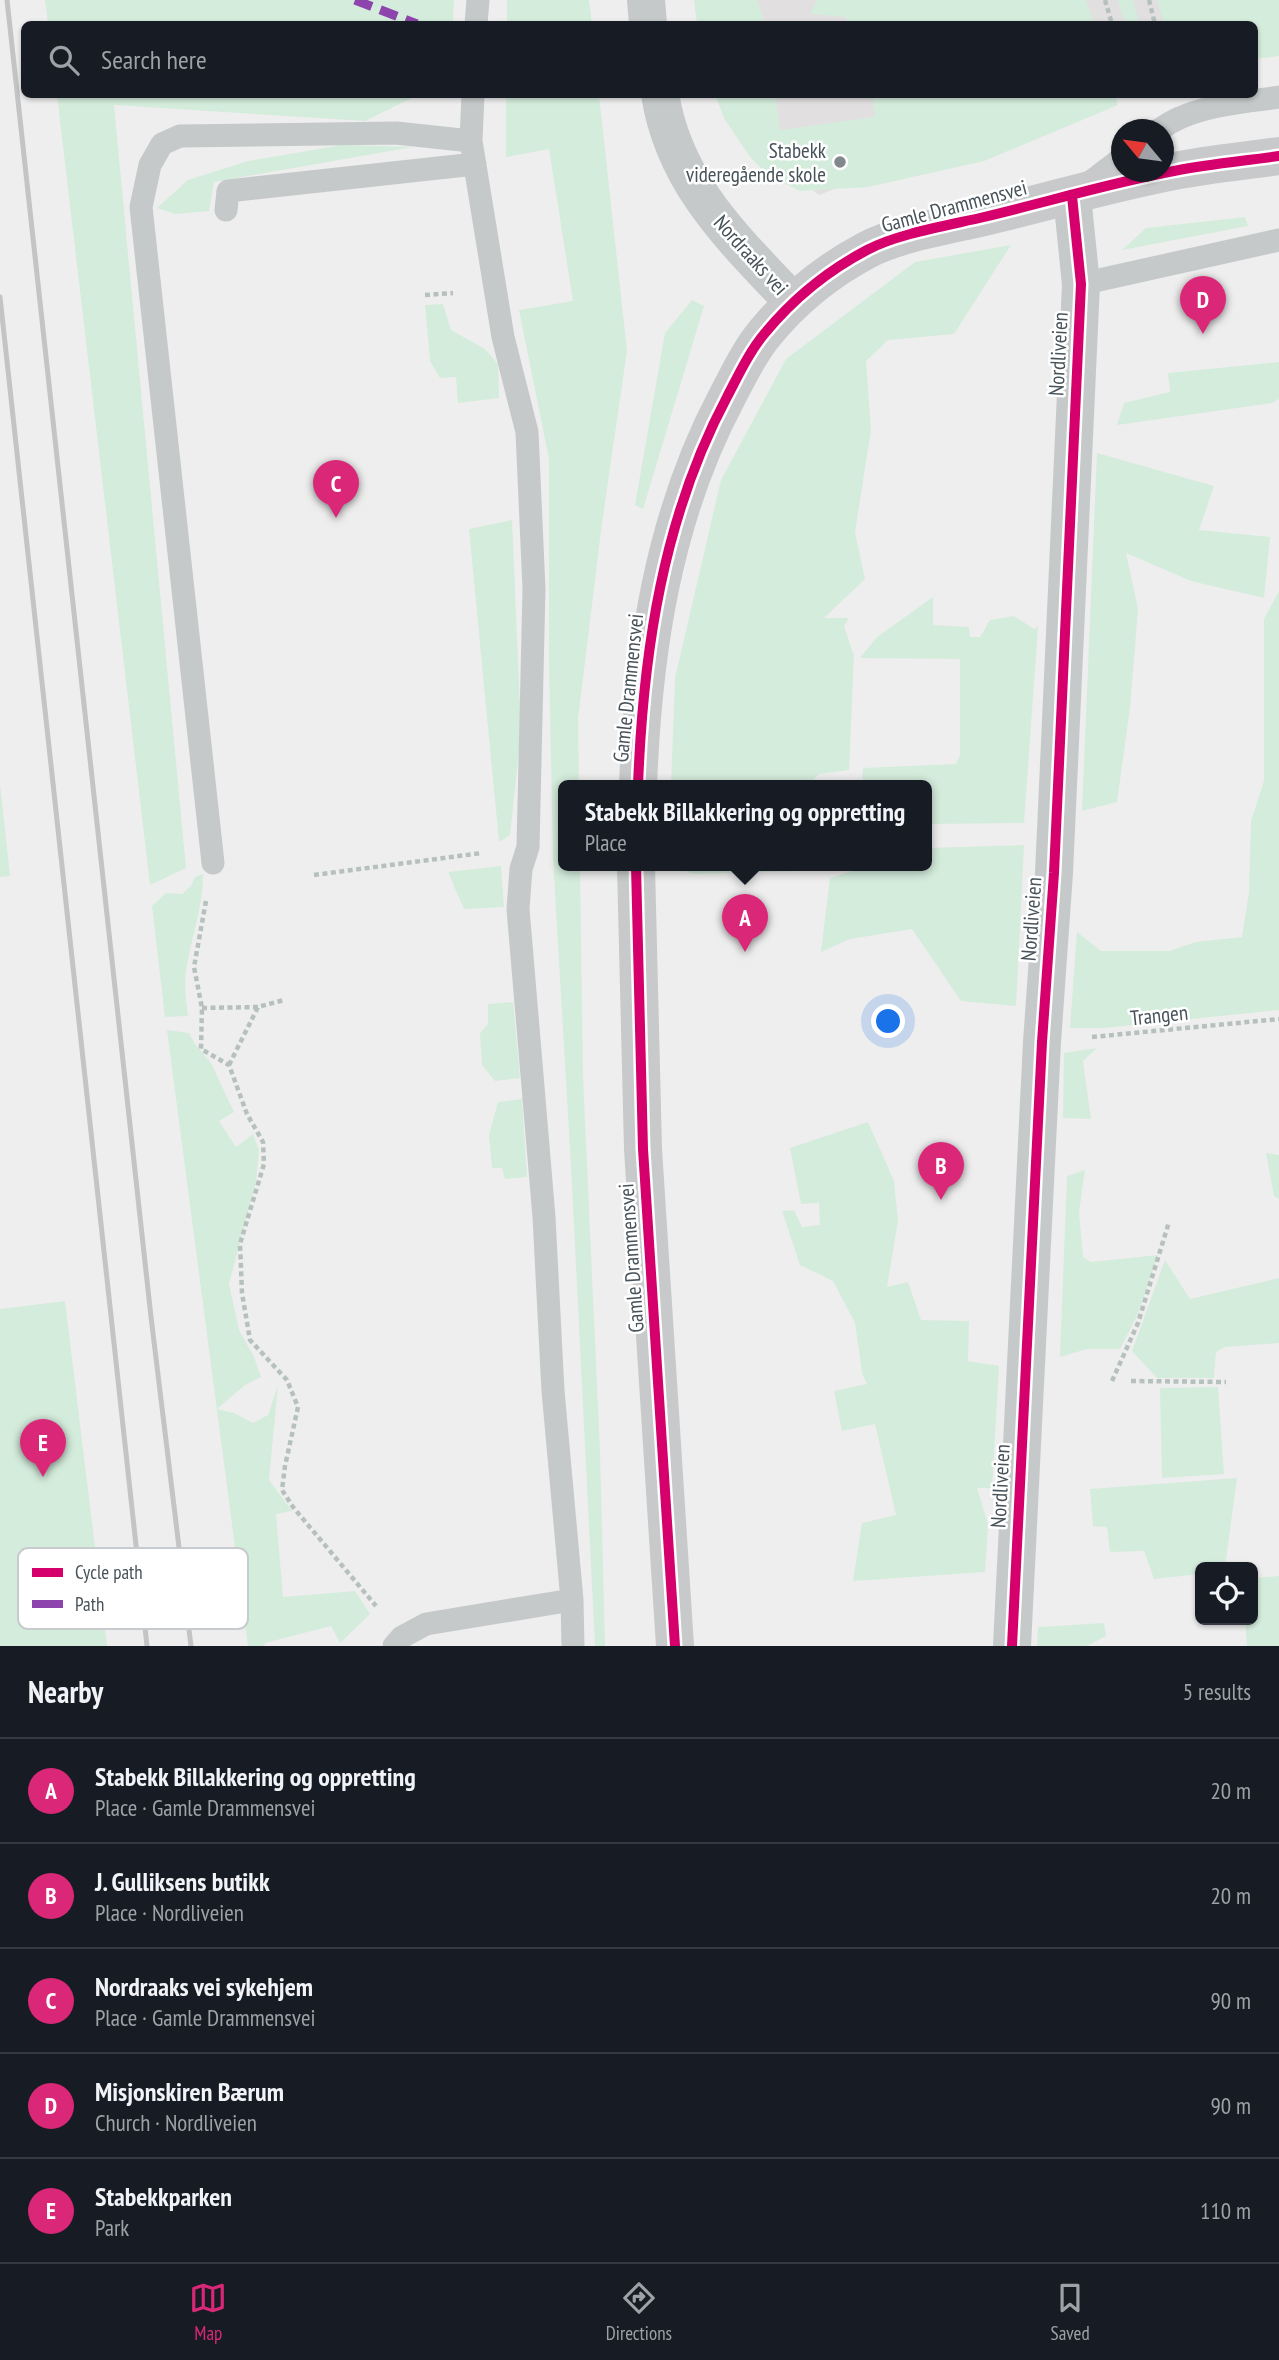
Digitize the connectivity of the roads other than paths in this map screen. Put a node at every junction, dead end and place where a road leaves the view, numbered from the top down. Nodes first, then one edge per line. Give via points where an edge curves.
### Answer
1 (478, 0) edge
2 (646, 0) edge
3 (476, 21) edge
4 (648, 21) edge
5 (1279, 97) edge
6 (473, 98) edge
7 (660, 98) edge
8 (1174, 120) edge
9 (473, 153) junction
10 (1279, 156) edge
11 (1111, 166) edge
12 (1072, 196) junction
13 (226, 210) dead end
14 (1279, 240) edge
15 (1080, 284) junction
16 (793, 302) junction
17 (638, 780) edge
18 (213, 863) road end
19 (636, 871) edge
20 (572, 1600) junction
21 (398, 1641) edge
22 (573, 1646) edge
23 (675, 1646) edge
24 (1012, 1646) edge

1 - 3 lane
2 - 4 street
5 - 8 lane via 1211,107
6 - 9 lane
7 - 16 street, Nordraaks vei via 663,118 693,187 730,235
9 - 13 lane via 228,191
9 - 18 lane via 396,133 180,136 162,144 150,165 141,207
9 - 20 lane via 503,337 527,432 534,589 528,847 518,909
10 - 12 main road, Gamle Drammensvei via 1174,171
11 - 12 lane
12 - 15 street, Nordliveien
12 - 16 main road, Gamle Drammensvei via 870,248 832,270
14 - 15 lane
15 - 24 street, Nordliveien
16 - 17 main road, Gamle Drammensvei via 763,336 739,375 710,429 680,510 659,584 645,670
19 - 23 main road, Gamle Drammensvei via 643,1149
20 - 21 lane via 426,1624
20 - 22 lane

